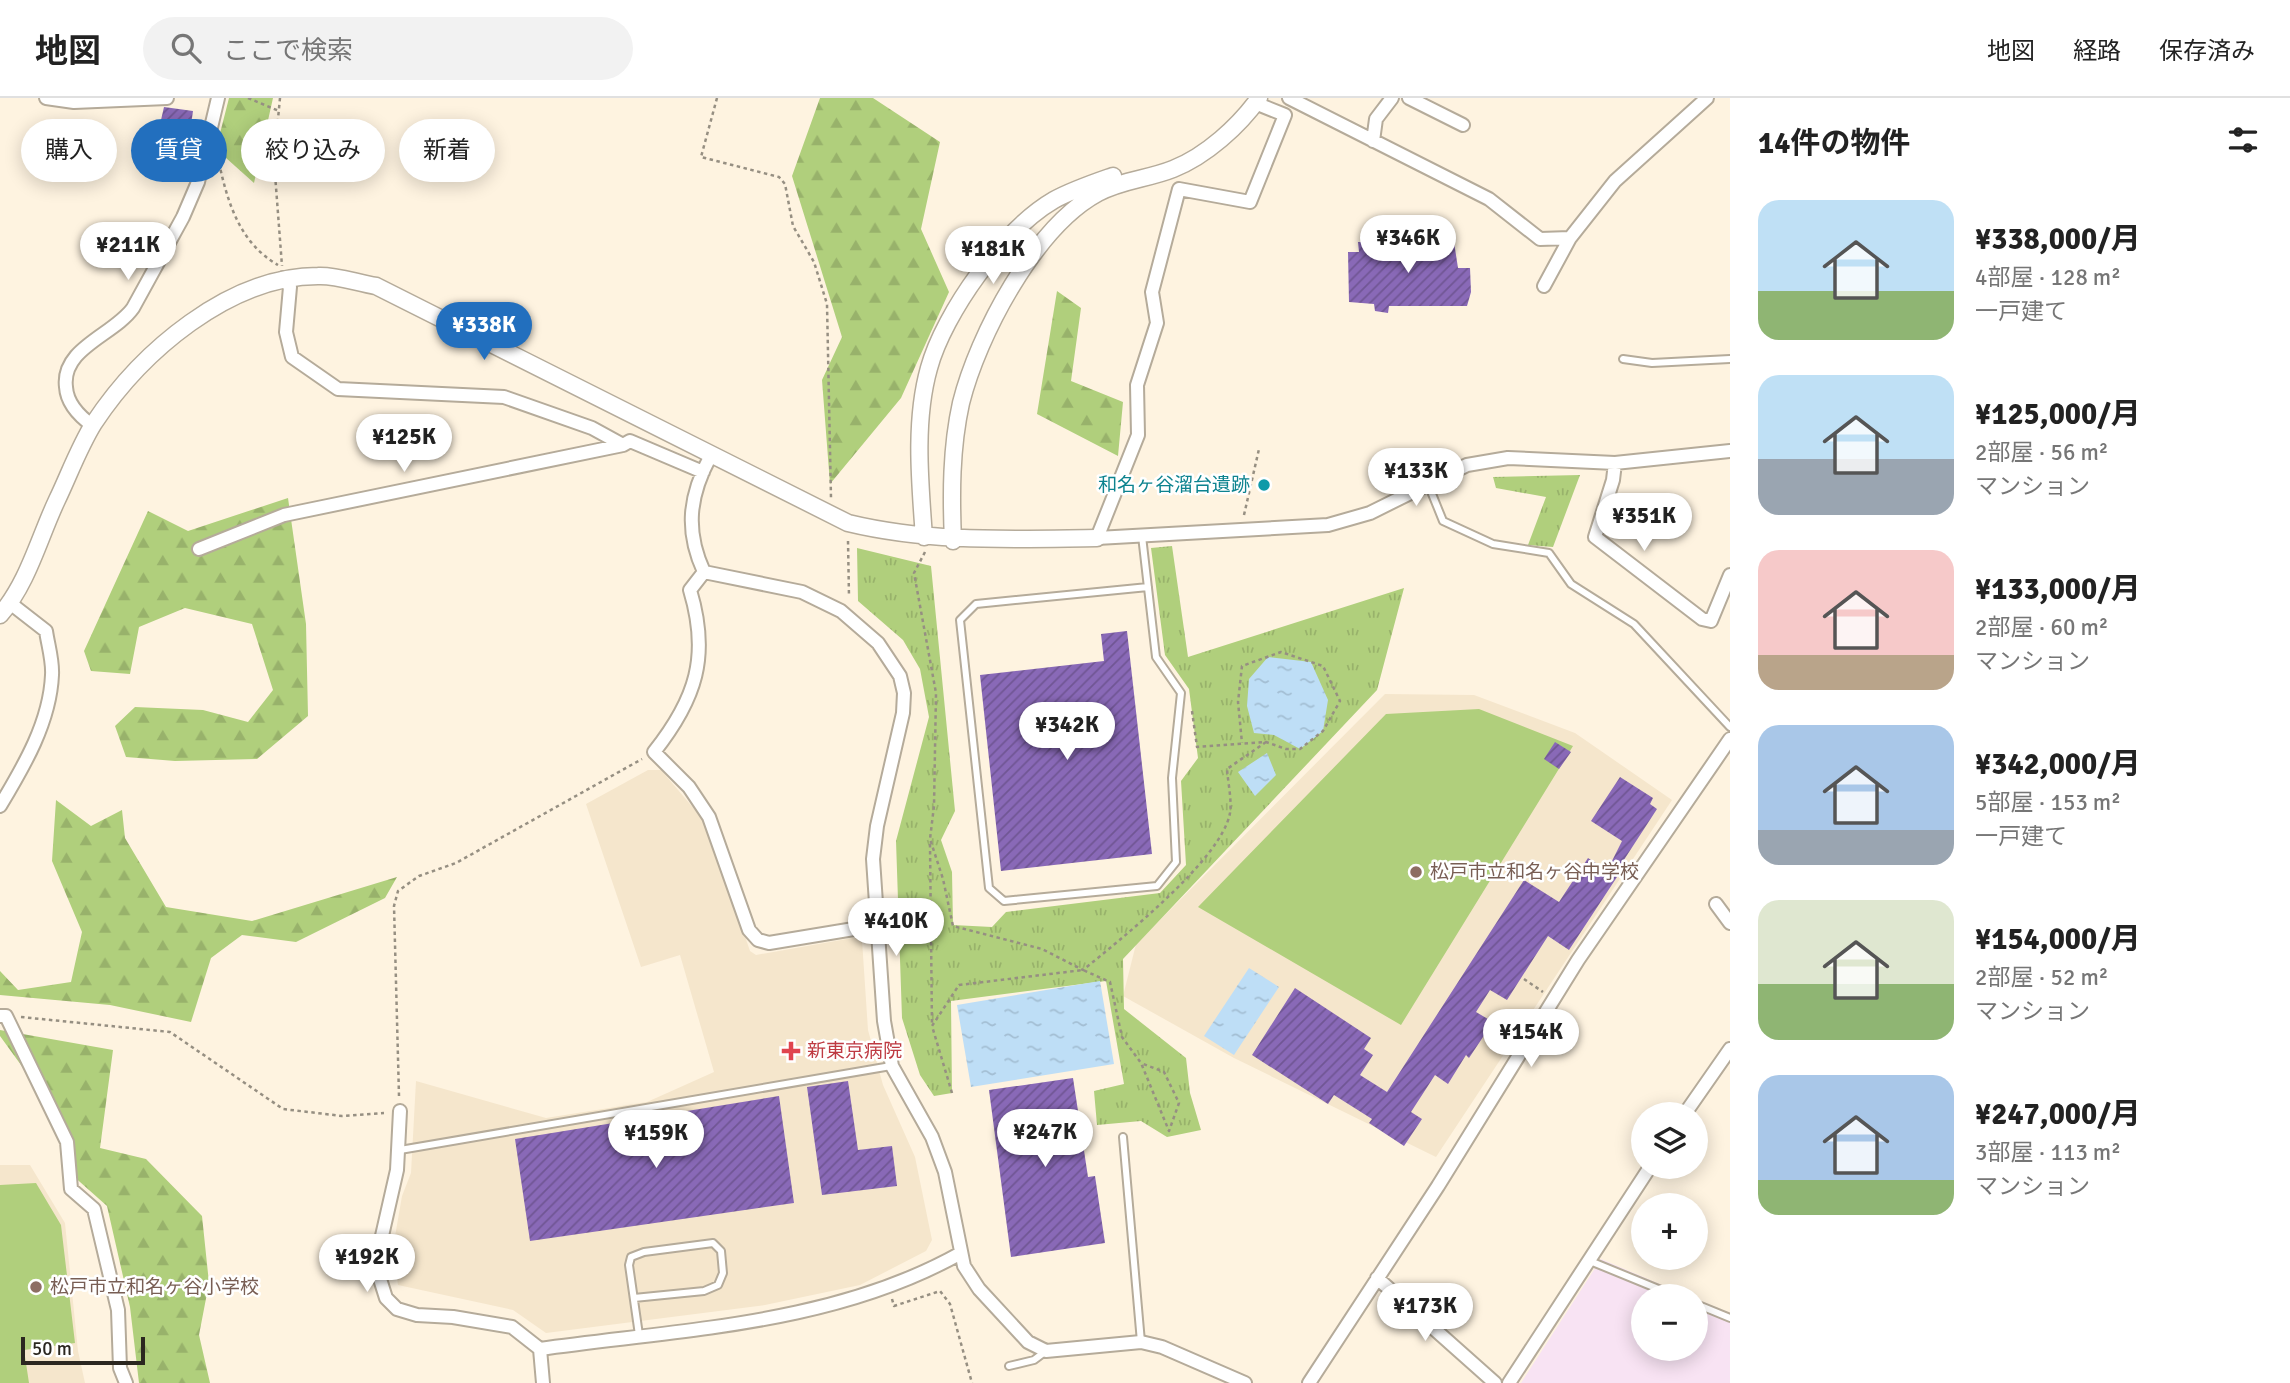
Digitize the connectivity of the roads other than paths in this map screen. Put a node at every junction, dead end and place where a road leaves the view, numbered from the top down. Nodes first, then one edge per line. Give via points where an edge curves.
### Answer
1 (46, 98) edge
2 (167, 98) edge
3 (218, 98) edge
4 (1289, 98) edge
5 (1392, 98) edge
6 (1409, 98) edge
7 (1707, 98) edge
8 (1257, 100) edge
9 (1463, 125) dead end
10 (1373, 141) junction
11 (1209, 146) junction
12 (1570, 238) junction
13 (282, 273) junction
14 (1544, 286) dead end
15 (1623, 359) dead end
16 (1730, 359) edge
17 (93, 426) junction
18 (623, 445) junction
19 (1730, 451) edge
20 (710, 457) junction
21 (1615, 463) junction
22 (702, 472) junction
23 (1428, 484) junction
24 (1142, 536) junction
25 (1097, 538) junction
26 (953, 541) junction
27 (924, 545) junction
28 (199, 550) dead end
29 (704, 572) junction
30 (1730, 575) edge
31 (1148, 587) junction
32 (5, 609) edge
33 (1730, 727) edge
34 (1730, 739) edge
35 (0, 806) edge
36 (1716, 904) dead end
37 (1730, 923) edge
38 (878, 925) junction
39 (3, 1016) edge
40 (1730, 1049) edge
41 (892, 1066) junction
42 (1693, 1102) edge
43 (400, 1111) road end
44 (1123, 1137) dead end
45 (400, 1150) junction
46 (1642, 1179) edge
47 (961, 1253) junction
48 (1590, 1261) junction
49 (1377, 1278) junction
50 (1646, 1284) edge
51 (634, 1298) junction
52 (1708, 1309) edge
53 (1730, 1318) edge
54 (639, 1335) junction
55 (1141, 1342) junction
56 (540, 1349) junction
57 (1046, 1351) junction
58 (1009, 1366) dead end
59 (126, 1383) edge
60 (543, 1383) edge
61 (1245, 1383) edge
62 (1309, 1383) edge
63 (1495, 1383) edge
64 (1509, 1383) edge

1 - 2 street via 74,102
3 - 17 street via 198,182 133,308 123,321 71,360 66,370 71,403
4 - 10 street
5 - 10 street via 1376,119
6 - 9 street
7 - 12 street via 1615,181
8 - 11 street via 1233,128
8 - 25 street via 1285,115 1250,202 1179,189 1152,292 1157,323 1137,385 1138,435
10 - 12 street via 1489,200 1540,239
11 - 26 street via 1175,168 1116,184 1084,202 1056,225 1028,260 985,339 961,402 953,460
11 - 27 street via 1052,201 1005,242 952,310 929,369 923,405
12 - 14 street
13 - 17 street via 191,323 158,348 131,374
13 - 18 street via 289,288 286,332 292,357 338,389 504,397 592,428
13 - 20 street via 376,286
15 - 16 lane via 1652,363
17 - 32 street
18 - 22 street via 630,441
18 - 28 street via 284,515
19 - 21 street
20 - 22 street
20 - 27 street via 848,523
21 - 23 street via 1508,458 1467,465
21 - 30 street via 1595,537 1702,619 1711,621
22 - 29 street via 690,509 694,551
23 - 24 street via 1370,513 1328,525
23 - 33 lane via 1443,521 1493,544 1549,552 1571,584 1634,624
24 - 25 street
24 - 31 lane
25 - 26 street
26 - 27 street
29 - 38 street via 802,592 841,611 892,660 904,693 903,713 873,859
29 - 38 street via 690,590 698,617 701,660 674,727 654,752 709,817 749,930 758,940 769,943
31 - 31 lane via 1156,657 1181,693 1172,778 1176,862 1157,886 1004,901 989,888 960,620 976,604
32 - 35 street via 46,631 52,673 31,752
34 - 49 street via 1578,960
36 - 37 street
38 - 41 street via 884,1021
39 - 59 street via 67,1142 71,1189 94,1209 118,1310 120,1368
40 - 42 street
41 - 45 lane
41 - 47 street via 932,1137
43 - 45 street
44 - 55 lane
45 - 56 street via 379,1249 386,1298 397,1309 417,1315 512,1327
46 - 48 street
47 - 54 street via 844,1302 732,1326
47 - 57 street via 979,1290 1028,1342
48 - 50 lane
48 - 64 street
49 - 62 street
49 - 63 street
51 - 51 lane via 631,1257 713,1243 721,1251 723,1273 718,1285 704,1291
51 - 54 lane
52 - 53 lane
54 - 56 street
55 - 57 street
55 - 61 street
56 - 60 street
57 - 58 lane via 1034,1360

